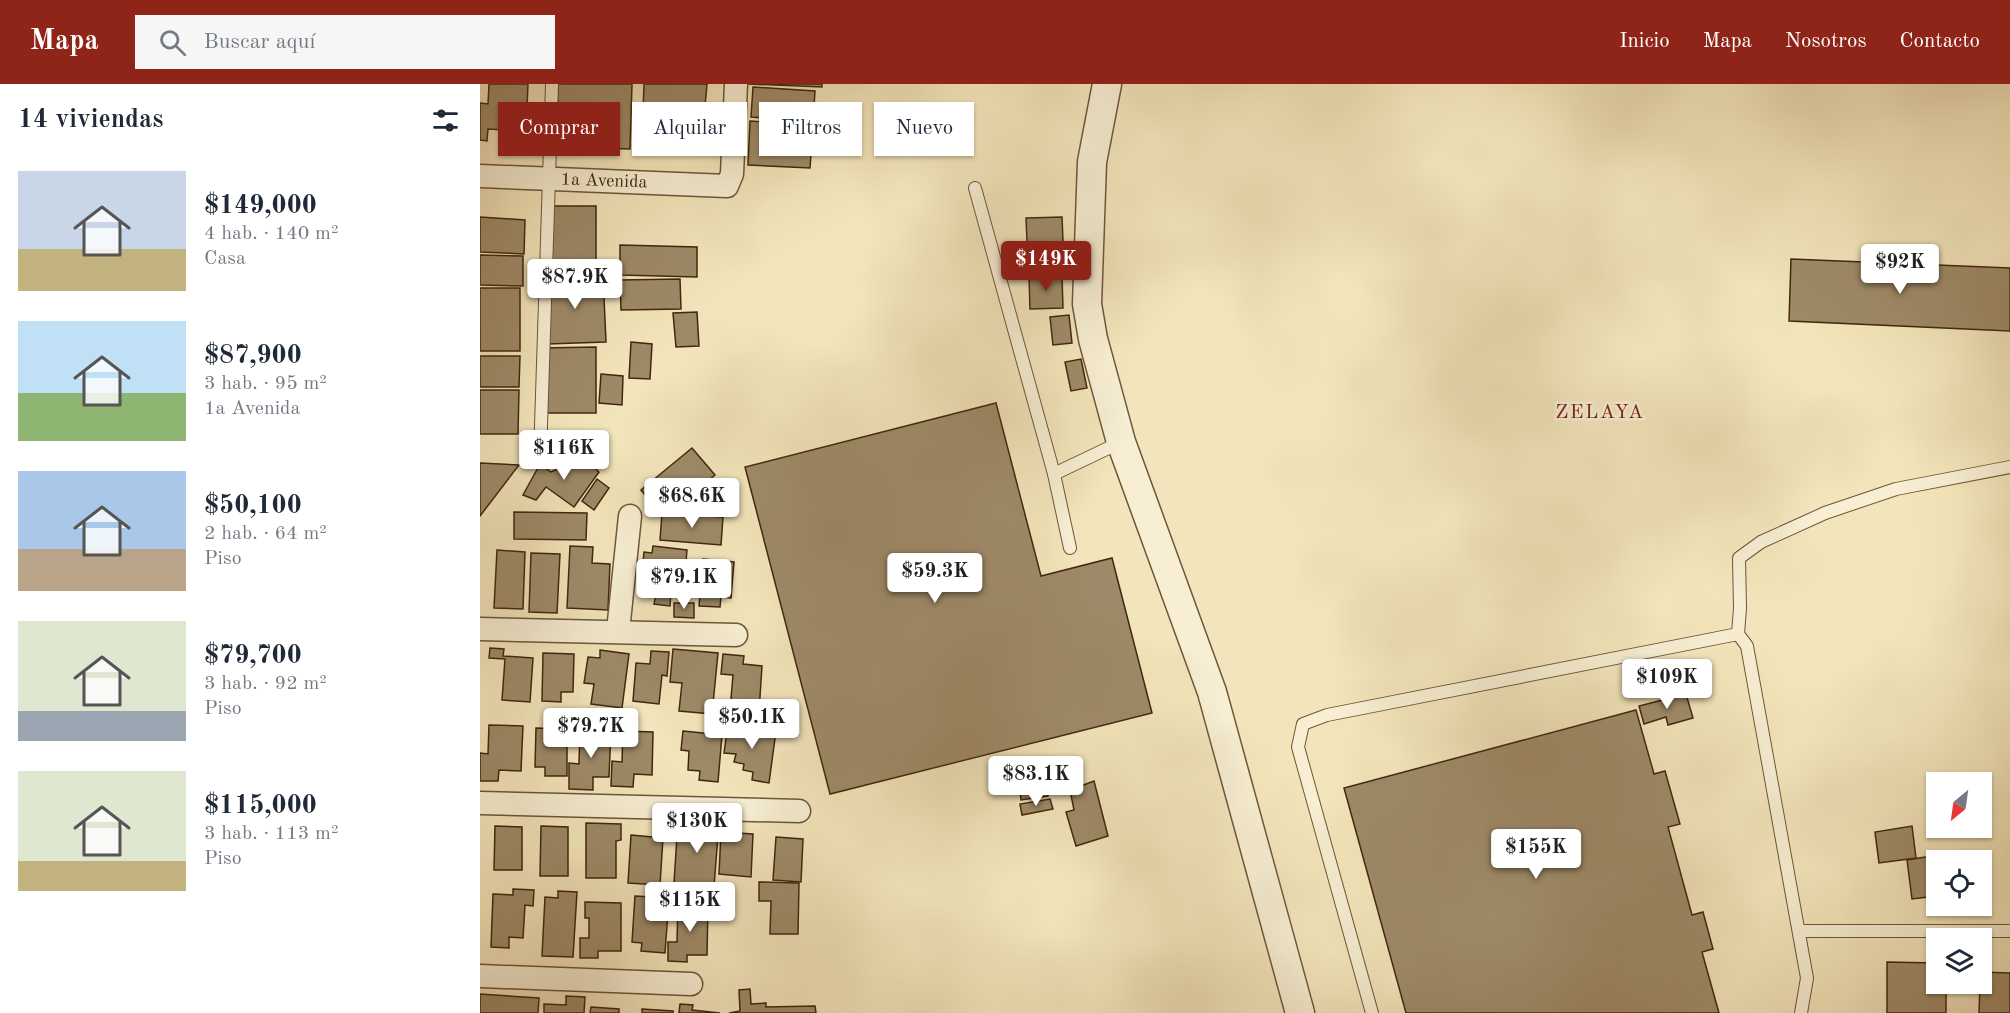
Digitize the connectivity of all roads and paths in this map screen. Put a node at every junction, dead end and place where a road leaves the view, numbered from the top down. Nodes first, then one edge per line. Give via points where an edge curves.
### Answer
1 (552, 84) edge
2 (736, 84) edge
3 (1107, 84) edge
4 (480, 176) edge
5 (549, 179) junction
6 (975, 188) dead end
7 (1121, 442) junction
8 (540, 457) dead end
9 (2010, 466) edge
10 (1054, 474) junction
11 (630, 516) dead end
12 (1070, 548) dead end
13 (480, 629) edge
14 (618, 631) junction
15 (736, 634) dead end
16 (1738, 634) junction
17 (480, 803) edge
18 (799, 811) dead end
19 (1799, 931) junction
20 (2010, 931) edge
21 (480, 976) edge
22 (691, 984) dead end
23 (1300, 1013) edge
24 (1372, 1013) edge
25 (1801, 1013) edge

1 - 5 lane
2 - 5 street, 1a Avenida via 732,174 727,186
3 - 7 street via 1092,162 1087,304
4 - 5 street, 1a Avenida
5 - 8 lane
6 - 10 lane
7 - 10 lane
7 - 23 street via 1212,692
9 - 16 lane via 1896,489 1825,513 1761,542 1739,558
10 - 12 lane
11 - 14 street
13 - 14 street
14 - 15 street
16 - 19 lane via 1747,646
16 - 24 lane via 1327,715 1304,724 1298,747
17 - 18 street
19 - 20 lane
19 - 25 lane via 1807,978
21 - 22 street

